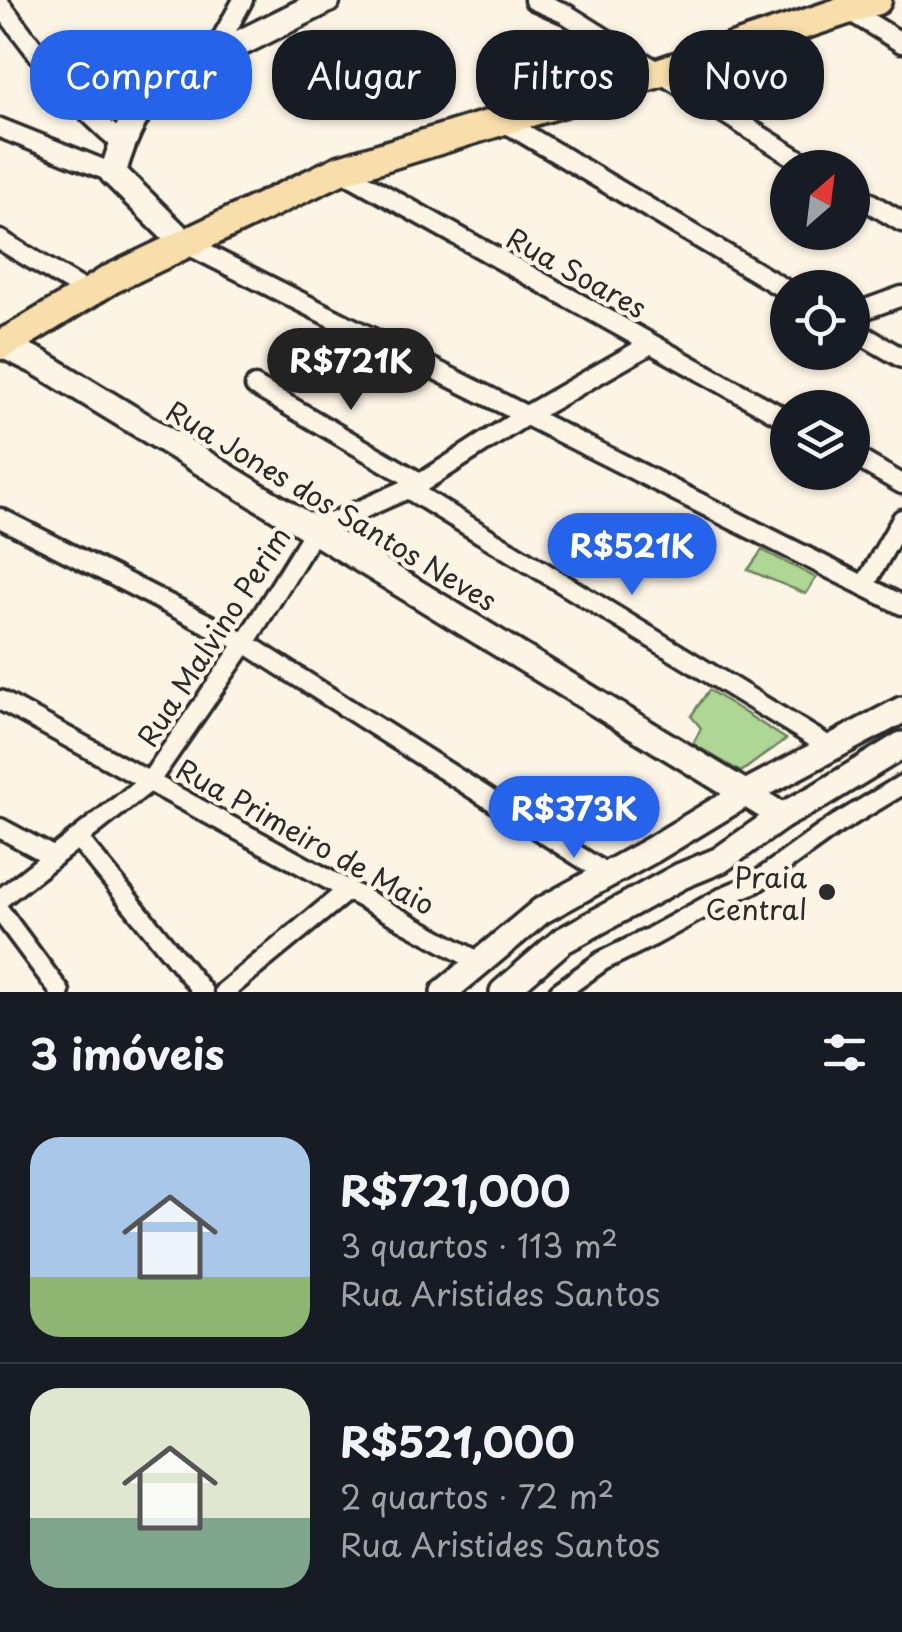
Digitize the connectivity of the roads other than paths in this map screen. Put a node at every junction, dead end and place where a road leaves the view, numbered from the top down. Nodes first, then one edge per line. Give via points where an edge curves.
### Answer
1 (243, 0) edge
2 (327, 0) edge
3 (534, 0) edge
4 (877, 0) edge
5 (0, 4) edge
6 (848, 10) junction
7 (226, 30) edge
8 (252, 36) edge
9 (902, 43) edge
10 (658, 73) junction
11 (649, 76) edge
12 (134, 120) edge
13 (501, 120) joint
14 (0, 128) edge
15 (122, 143) junction
16 (783, 150) edge
17 (340, 170) junction
18 (113, 174) junction
19 (870, 203) edge
20 (902, 222) edge
21 (0, 240) edge
22 (184, 243) junction
23 (770, 279) edge
24 (87, 292) junction
25 (902, 296) edge
26 (870, 308) edge
27 (870, 339) edge
28 (0, 344) edge
29 (649, 345) junction
30 (902, 358) edge
31 (255, 386) dead end
32 (770, 410) edge
33 (525, 416) junction
34 (870, 465) edge
35 (902, 484) edge
36 (415, 486) junction
37 (0, 518) edge
38 (902, 519) edge
39 (315, 530) junction
40 (864, 586) junction
41 (902, 605) edge
42 (244, 642) junction
43 (0, 700) edge
44 (902, 710) edge
45 (902, 744) edge
46 (830, 747) junction
47 (150, 782) junction
48 (902, 785) edge
49 (746, 793) junction
50 (782, 816) junction
51 (0, 828) edge
52 (78, 838) junction
53 (54, 857) junction
54 (607, 874) junction
55 (348, 890) junction
56 (0, 899) edge
57 (0, 911) edge
58 (481, 963) junction
59 (60, 992) edge
60 (203, 992) edge
61 (224, 992) edge
62 (444, 992) edge
63 (503, 992) edge
64 (559, 992) edge

1 - 7 street
2 - 8 street
3 - 10 street
4 - 6 main road
5 - 15 street via 57,78
6 - 9 street
6 - 10 main road
10 - 11 main road
10 - 16 street
12 - 15 street
13 - 17 main road
13 - 23 street
14 - 18 street
15 - 18 street
17 - 22 main road
17 - 29 street, Rua Soares
18 - 22 street
19 - 20 street
21 - 24 street
22 - 24 main road
22 - 33 street
24 - 28 main road
25 - 26 street
27 - 30 street
28 - 39 street, Rua Jones dos Santos Neves
29 - 32 street, Rua Soares
29 - 33 street, Rua Malvino Perim
31 - 36 street
33 - 36 street, Rua Malvino Perim
33 - 40 street
34 - 35 street
36 - 39 street, Rua Malvino Perim
36 - 46 street
37 - 42 street
38 - 40 street
39 - 42 street, Rua Malvino Perim
39 - 49 street, Rua Jones dos Santos Neves
40 - 41 street
42 - 47 street, Rua Malvino Perim
42 - 54 street
43 - 47 street, Rua Primeiro de Maio
44 - 46 street
45 - 50 street
46 - 49 street
47 - 52 street, Rua Malvino Perim
47 - 55 street, Rua Primeiro de Maio
48 - 64 street via 755,883 602,961
49 - 50 street, Rua Jones dos Santos Neves
49 - 54 street
50 - 63 street via 720,860 562,941
51 - 53 street
52 - 53 street, Rua Malvino Perim
52 - 60 street
53 - 56 street, Rua Malvino Perim
54 - 58 street via 541,910
55 - 58 street, Rua Primeiro de Maio
55 - 61 street
57 - 59 street
58 - 62 street

